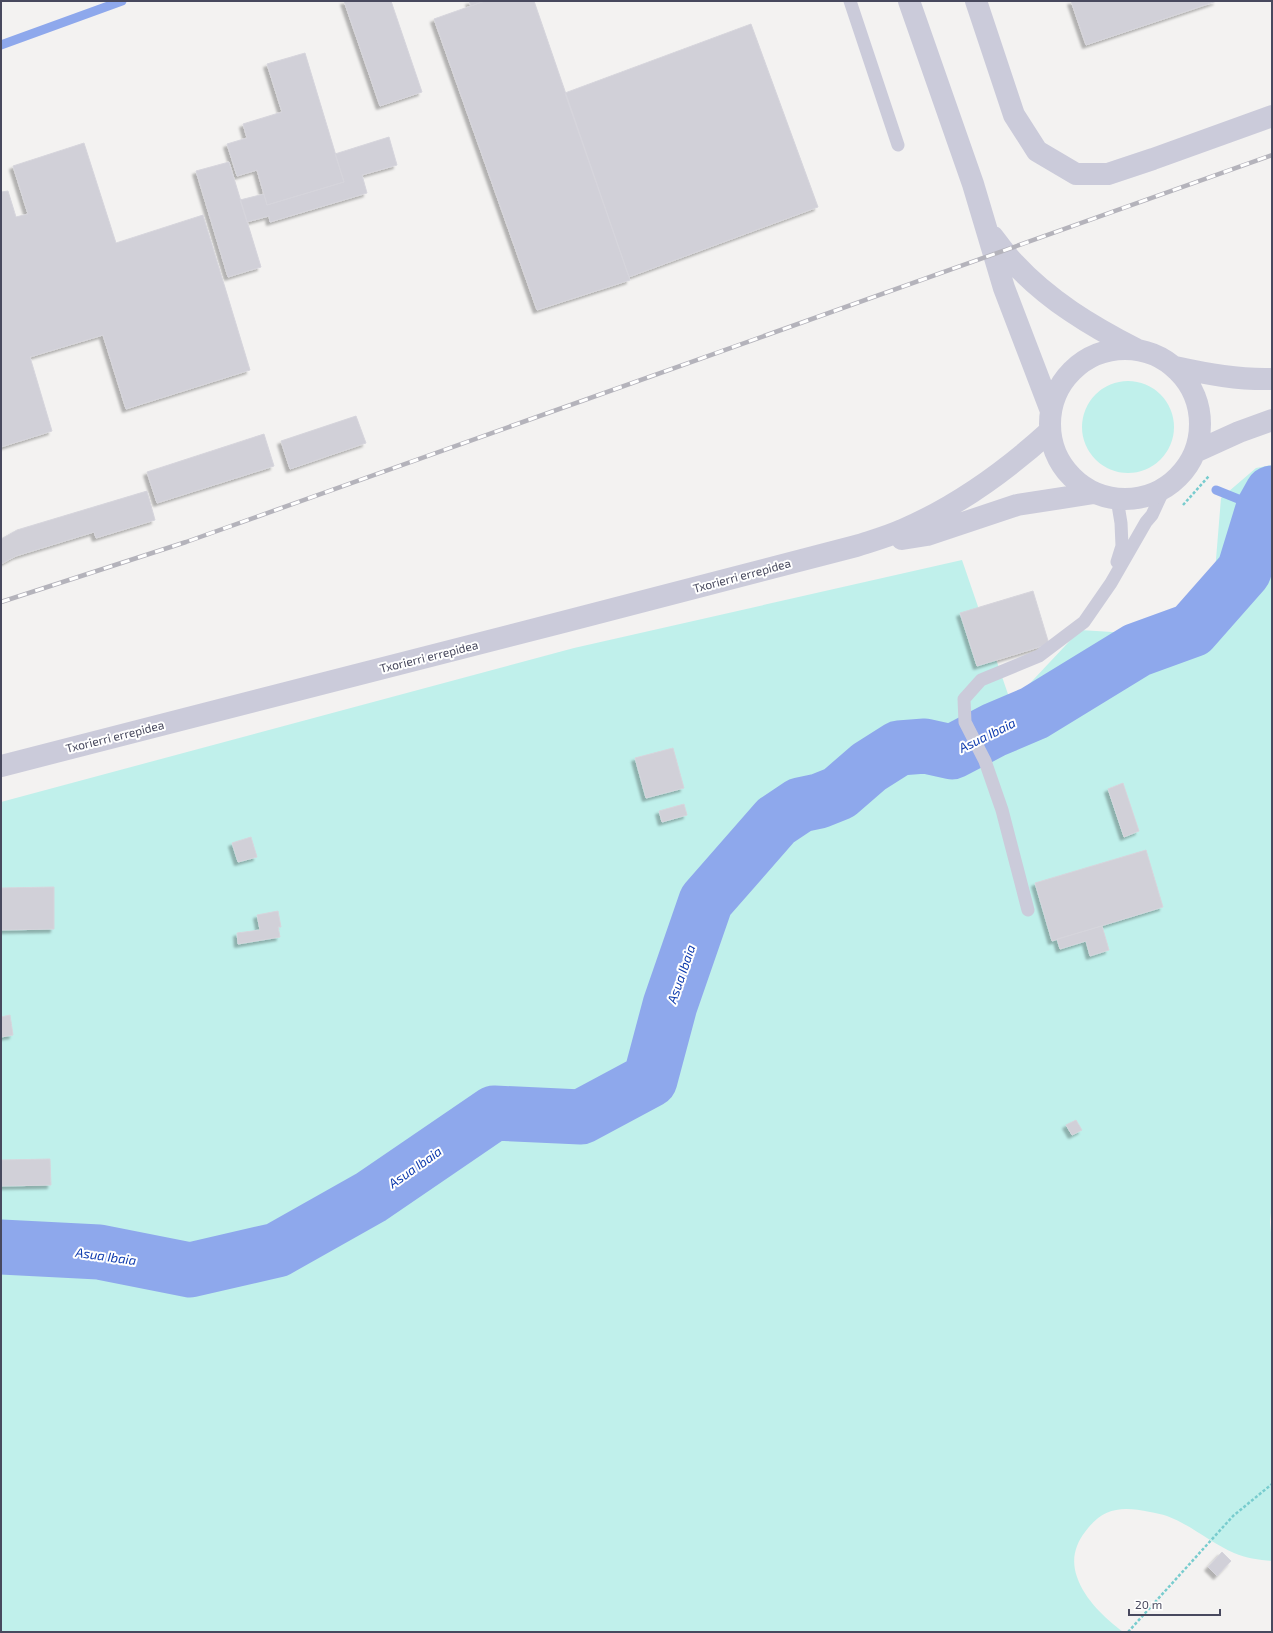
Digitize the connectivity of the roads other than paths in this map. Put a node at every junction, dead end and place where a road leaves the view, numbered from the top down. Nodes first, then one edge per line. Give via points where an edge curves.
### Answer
1 (850, 1) edge
2 (909, 1) edge
3 (976, 1) edge
4 (1272, 116) edge
5 (898, 145) dead end
6 (986, 229) junction
7 (1137, 349) junction
8 (1175, 366) junction
9 (1272, 379) edge
10 (1272, 420) edge
11 (1050, 421) junction
12 (1195, 452) junction
13 (1164, 489) junction
14 (1094, 493) junction
15 (1117, 499) junction
16 (856, 546) junction
17 (1111, 583) junction
18 (1, 766) edge
19 (1028, 910) dead end

1 - 5 lane
2 - 6 street via 973,184
3 - 4 street via 1014,115 1037,150 1076,174 1108,174
6 - 7 street via 1014,263 1046,293 1081,319
6 - 11 street
7 - 8 street, Txorierri errepidea via 1157,355
7 - 11 street, Txorierri errepidea via 1113,349 1091,356 1072,370 1058,389
8 - 9 street, Txorierri errepidea via 1210,375
8 - 12 street, Txorierri errepidea via 1190,385 1198,406 1201,429
10 - 12 street
11 - 14 street, Txorierri errepidea via 1059,460 1074,479
11 - 16 street, Txorierri errepidea via 1023,456 946,509 902,530
12 - 13 street, Txorierri errepidea via 1182,473
13 - 15 street, Txorierri errepidea via 1141,498
13 - 17 lane via 1152,515
14 - 15 street, Txorierri errepidea
14 - 16 street, Txorierri errepidea via 1017,505 927,535
15 - 17 lane via 1122,524 1122,546
16 - 18 street, Txorierri errepidea
17 - 19 lane via 1084,622 1039,656 981,680 964,699 965,722 985,761 1002,810

